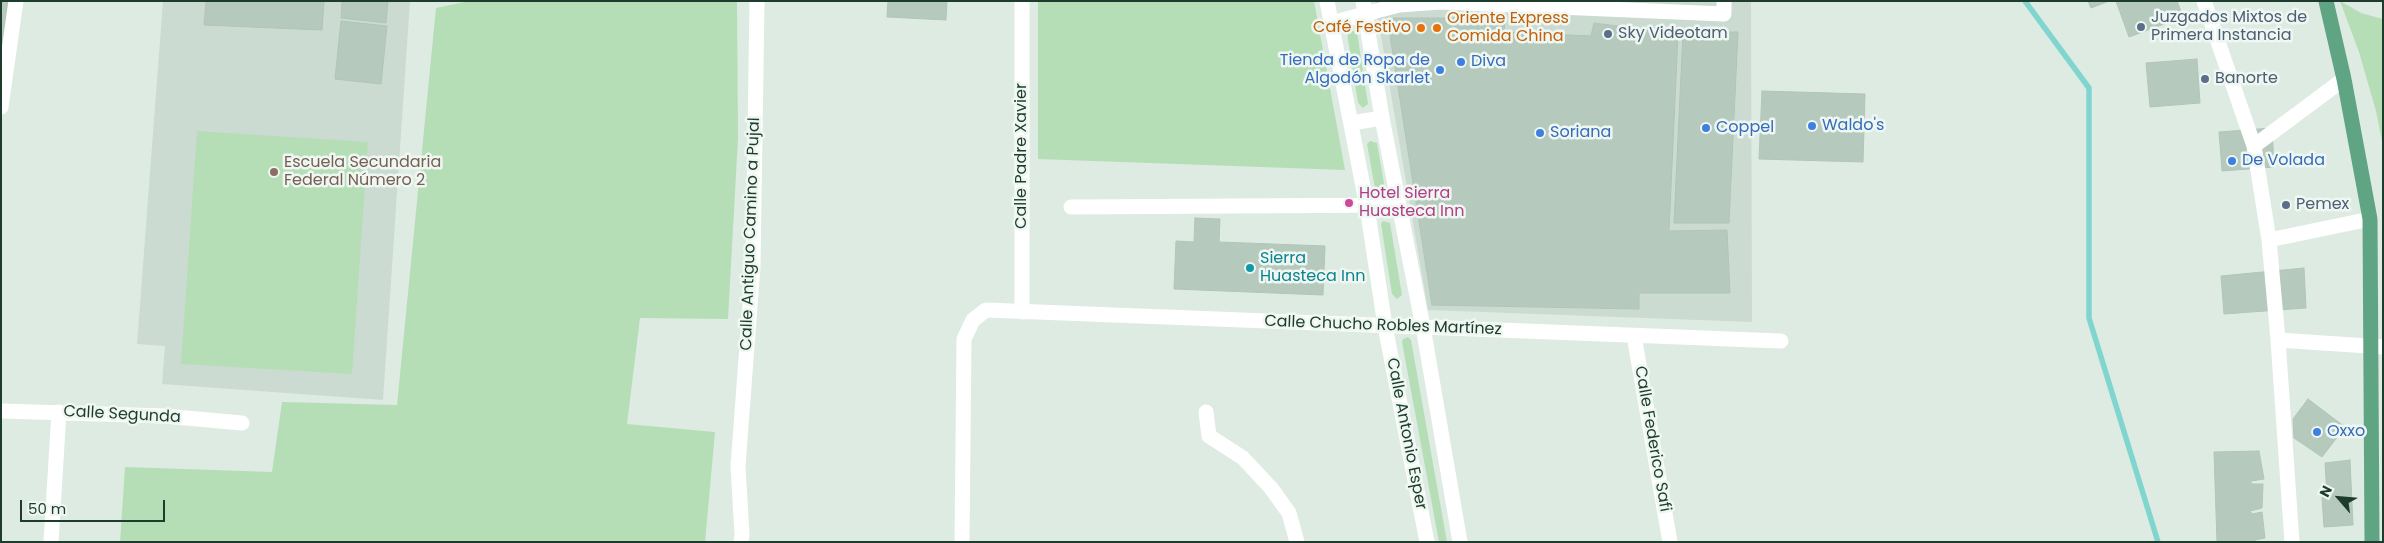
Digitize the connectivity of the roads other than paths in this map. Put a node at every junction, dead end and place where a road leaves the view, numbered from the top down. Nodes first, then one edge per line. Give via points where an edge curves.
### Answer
1 (16, 1) edge
2 (757, 1) edge
3 (1022, 1) edge
4 (1327, 1) edge
5 (1724, 1) edge
6 (2204, 1) edge
7 (2326, 1) edge
8 (1399, 3) edge
9 (1491, 3) edge
10 (1534, 4) edge
11 (1364, 8) edge
12 (1331, 24) junction
13 (2344, 79) junction
14 (1, 108) edge
15 (1382, 118) junction
16 (1351, 123) junction
17 (2254, 146) junction
18 (1399, 205) junction
19 (1071, 206) dead end
20 (1368, 206) junction
21 (2370, 219) junction
22 (2269, 240) junction
23 (1022, 312) junction
24 (1385, 326) junction
25 (1422, 327) junction
26 (1634, 336) junction
27 (2278, 340) junction
28 (1781, 341) dead end
29 (2377, 347) edge
30 (1, 411) edge
31 (59, 412) junction
32 (1206, 412) dead end
33 (242, 423) dead end
34 (51, 542) edge
35 (741, 542) edge
36 (962, 542) edge
37 (1297, 542) edge
38 (1427, 542) edge
39 (1460, 542) edge
40 (1670, 542) edge
41 (2292, 542) edge
42 (2372, 542) edge

1 - 14 street
2 - 35 street, Calle Antiguo Camino a Pujal via 753,266 738,466
3 - 23 street, Calle Padre Xavier
4 - 12 street, Calle Antonio Esper
5 - 10 street via 1724,14
6 - 17 street
7 - 13 main road
8 - 9 street
8 - 11 street
9 - 10 street
11 - 12 street
11 - 15 street, Calle Antonio Esper
12 - 16 street, Calle Antonio Esper
13 - 17 street
13 - 21 main road
15 - 16 street
15 - 18 street, Calle Antonio Esper
16 - 20 street, Calle Antonio Esper
17 - 22 street
18 - 20 street
18 - 25 street, Calle Antonio Esper
19 - 20 street
20 - 24 street, Calle Antonio Esper
21 - 22 street
21 - 29 main road
22 - 27 street
23 - 24 street, Calle Chucho Robles Martínez
23 - 36 street, Calle Chucho Robles Martínez via 986,310 973,320 964,339
24 - 25 street, Calle Chucho Robles Martínez
24 - 38 street, Calle Antonio Esper
25 - 26 street, Calle Chucho Robles Martínez
25 - 39 street, Calle Antonio Esper
26 - 28 street, Calle Chucho Robles Martínez
26 - 40 street, Calle Federico Safi
27 - 29 street
27 - 41 street
29 - 42 main road
30 - 31 street, Calle Segunda
31 - 33 street, Calle Segunda
31 - 34 street
32 - 37 street via 1209,436 1244,458 1271,488 1288,513

